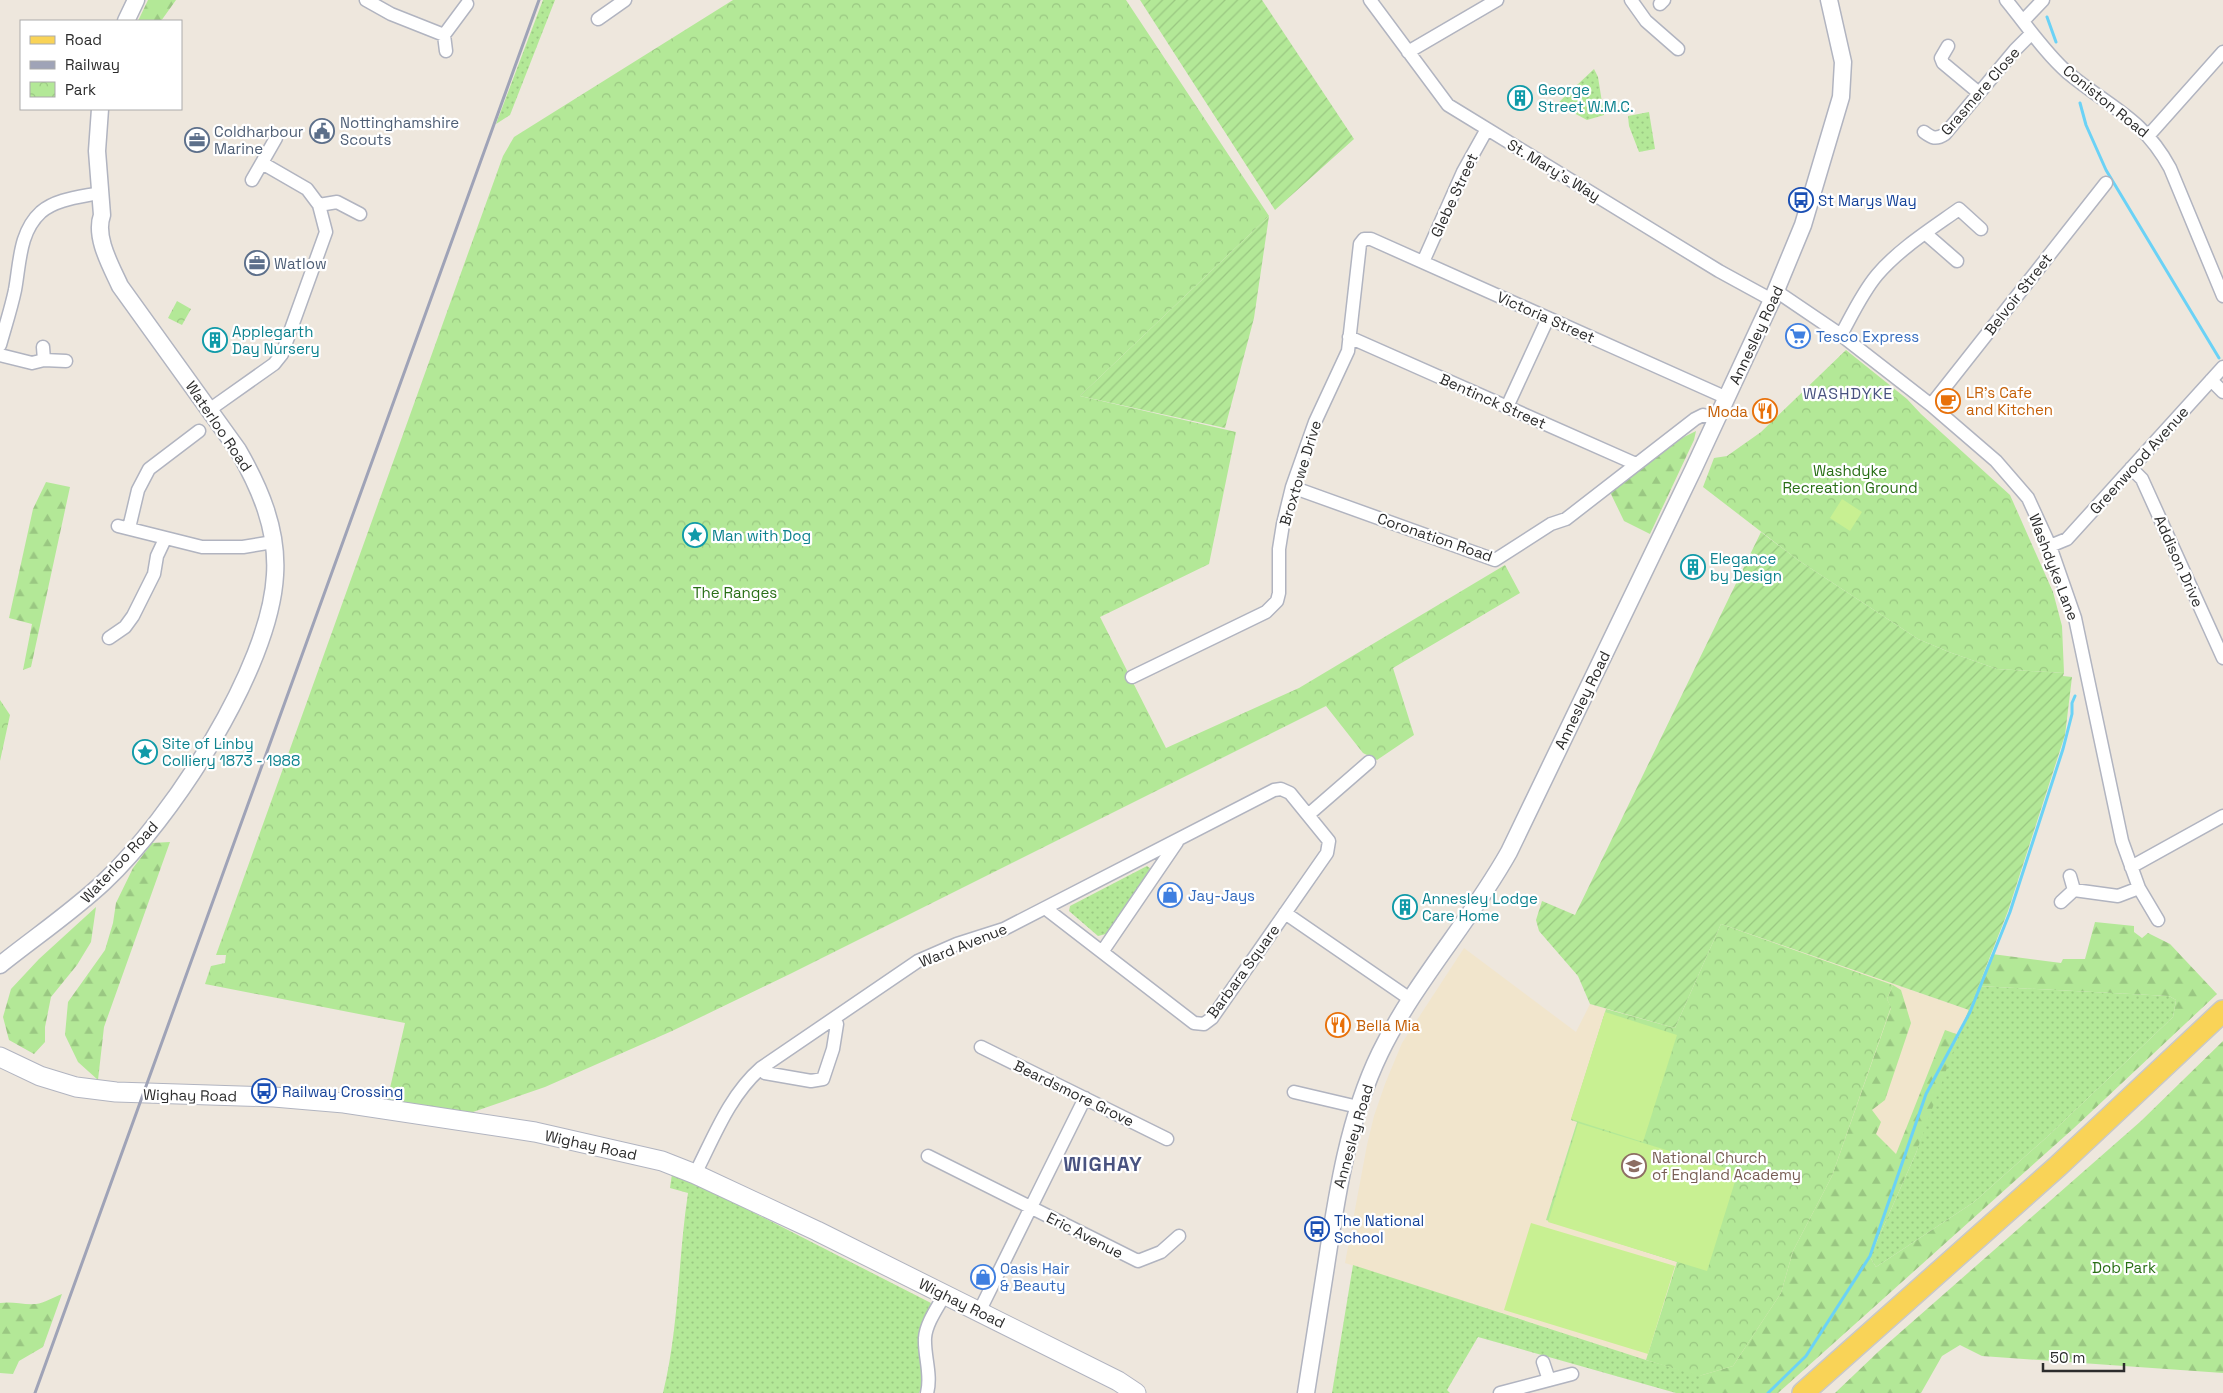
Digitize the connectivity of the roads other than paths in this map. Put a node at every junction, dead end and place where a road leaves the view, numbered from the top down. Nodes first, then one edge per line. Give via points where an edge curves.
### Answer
1 (136, 0) edge
2 (368, 0) edge
3 (625, 0) edge
4 (1370, 0) edge
5 (1497, 0) edge
6 (1631, 0) edge
7 (1829, 0) edge
8 (2006, 0) edge
9 (2043, 0) edge
10 (467, 4) dead end
11 (598, 19) dead end
12 (126, 20) edge
13 (2023, 21) junction
14 (2032, 33) junction
15 (444, 35) junction
16 (1948, 46) dead end
17 (1678, 49) dead end
18 (446, 51) dead end
19 (1408, 52) junction
20 (2223, 52) edge
21 (1979, 93) junction
22 (100, 110) edge
23 (1487, 129) junction
24 (1924, 132) dead end
25 (2148, 135) junction
26 (276, 138) dead end
27 (262, 163) junction
28 (252, 180) dead end
29 (2106, 183) dead end
30 (99, 193) junction
31 (319, 205) junction
32 (360, 214) dead end
33 (1981, 229) dead end
34 (1926, 234) junction
35 (1364, 239) joint
36 (1956, 261) dead end
37 (1423, 262) junction
38 (1774, 296) junction
39 (2223, 296) edge
40 (1548, 318) junction
41 (1840, 335) junction
42 (1349, 337) junction
43 (0, 345) edge
44 (0, 355) edge
45 (66, 361) dead end
46 (2223, 367) edge
47 (2211, 380) junction
48 (2223, 392) edge
49 (1726, 398) junction
50 (1931, 405) junction
51 (1506, 407) junction
52 (209, 410) junction
53 (1717, 419) junction
54 (199, 432) dead end
55 (1636, 464) junction
56 (2132, 468) junction
57 (1292, 487) junction
58 (165, 539) junction
59 (273, 542) junction
60 (2050, 546) junction
61 (109, 638) dead end
62 (2223, 658) edge
63 (1132, 677) dead end
64 (1369, 762) dead end
65 (1308, 815) junction
66 (2223, 816) edge
67 (1178, 840) junction
68 (2131, 867) junction
69 (2070, 876) dead end
70 (2139, 888) junction
71 (2074, 890) junction
72 (2062, 902) dead end
73 (1045, 908) junction
74 (1285, 913) junction
75 (2158, 920) dead end
76 (1102, 952) junction
77 (0, 965) edge
78 (1410, 999) junction
79 (2223, 1011) edge
80 (833, 1019) junction
81 (981, 1047) dead end
82 (0, 1057) edge
83 (761, 1068) junction
84 (1294, 1092) dead end
85 (1085, 1098) junction
86 (1358, 1107) junction
87 (1167, 1138) dead end
88 (928, 1156) dead end
89 (695, 1174) junction
90 (1031, 1208) junction
91 (1179, 1236) dead end
92 (944, 1294) junction
93 (979, 1312) junction
94 (1543, 1362) dead end
95 (1572, 1374) dead end
96 (1549, 1380) junction
97 (927, 1393) edge
98 (1136, 1393) edge
99 (1306, 1393) edge
100 (1500, 1393) edge
101 (1803, 1393) edge

1 - 12 street
2 - 15 street via 391,14
3 - 11 street
4 - 19 street, St. Mary's Way
5 - 19 street
6 - 17 street via 1646,21
7 - 38 street, Annesley Road via 1843,62 1842,97 1810,204
8 - 13 street, Coniston Road
9 - 13 street
10 - 15 street
13 - 14 street, Coniston Road
14 - 21 street, Grasmere Close
14 - 25 street, Coniston Road via 2067,72
15 - 18 street
16 - 21 street via 1941,58 1944,63
19 - 23 street, St. Mary's Way via 1448,105
20 - 25 street
21 - 24 street, Grasmere Close via 1945,134 1932,138
22 - 30 street, Waterloo Road
23 - 37 street, Glebe Street via 1463,172
23 - 38 street, St. Mary's Way via 1719,271
25 - 39 street, Coniston Road via 2170,168
26 - 27 street
27 - 28 street
27 - 31 street via 307,188
29 - 50 street, Belvoir Street
30 - 43 street via 55,204 30,225 24,238 15,291
30 - 52 street, Waterloo Road via 102,215 99,224 120,286
31 - 32 street via 337,202
31 - 52 street via 326,232 282,354 274,364
33 - 34 street via 1959,209
34 - 36 street
34 - 41 street via 1878,275
35 - 37 street, Victoria Street via 1371,239
35 - 42 street, Broxtowe Drive via 1360,244
37 - 40 street, Victoria Street
38 - 41 street, Washdyke Lane
38 - 49 street, Annesley Road
40 - 49 street, Victoria Street
40 - 51 street
41 - 50 street, Washdyke Lane
42 - 51 street, Bentinck Street
42 - 57 street, Broxtowe Drive via 1348,351 1315,422
44 - 45 street via 32,363 43,354
46 - 47 street, Greenwood Avenue
47 - 48 street
47 - 56 street, Greenwood Avenue
49 - 53 street, Annesley Road
50 - 60 street, Washdyke Lane via 2013,478 2028,498
51 - 55 street, Bentinck Street
52 - 59 street, Waterloo Road via 252,474 263,500
53 - 55 street, Coronation Road via 1703,415 1695,419
53 - 78 street, Annesley Road via 1509,852 1489,887
54 - 58 street via 149,469 123,527
55 - 57 street, Coronation Road via 1566,519 1550,524 1495,560
56 - 60 street, Greenwood Avenue via 2068,539
56 - 62 street, Addison Drive via 2142,479
57 - 63 street, Broxtowe Drive via 1282,524 1279,593 1272,607
58 - 59 street via 202,546 243,547
58 - 61 street via 157,556 154,574 133,616 125,627
59 - 77 street, Waterloo Road via 275,574 271,604 257,653 199,760 164,813 105,881
60 - 68 street, Washdyke Lane via 2075,618 2118,830
64 - 65 street
65 - 67 street, Barbara Square via 1286,790 1274,790
65 - 74 street, Barbara Square via 1326,837 1328,849
66 - 68 street
67 - 73 street, Barbara Square
67 - 76 street, Barbara Square
68 - 70 street, Washdyke Lane
69 - 71 street
70 - 71 street via 2118,896
70 - 75 street, Washdyke Lane
71 - 72 street
73 - 76 street, Barbara Square
73 - 80 street, Ward Avenue via 1004,929 918,961
74 - 76 street, Barbara Square via 1212,1018 1204,1024 1194,1023
74 - 78 street, Barbara Square
78 - 86 street, Annesley Road via 1378,1056
79 - 101 main road via 2058,1166
80 - 83 street, Ward Avenue
80 - 83 street via 838,1024 823,1079 792,1078 765,1073
81 - 85 street, Beardsmore Grove
82 - 89 main road, Wighay Road via 40,1076 76,1087 116,1092 274,1097 344,1103 569,1139 636,1154
83 - 89 street, Ward Avenue via 737,1092
84 - 86 street
85 - 87 street, Beardsmore Grove
85 - 90 street
86 - 99 street, Annesley Road via 1335,1206
88 - 90 street, Eric Avenue
89 - 92 main road, Wighay Road
90 - 91 street, Eric Avenue via 1138,1261 1161,1252
90 - 93 street
92 - 93 main road, Wighay Road
92 - 97 street via 926,1331 930,1384
93 - 98 main road, Wighay Road
94 - 96 street
95 - 96 street
96 - 100 street

